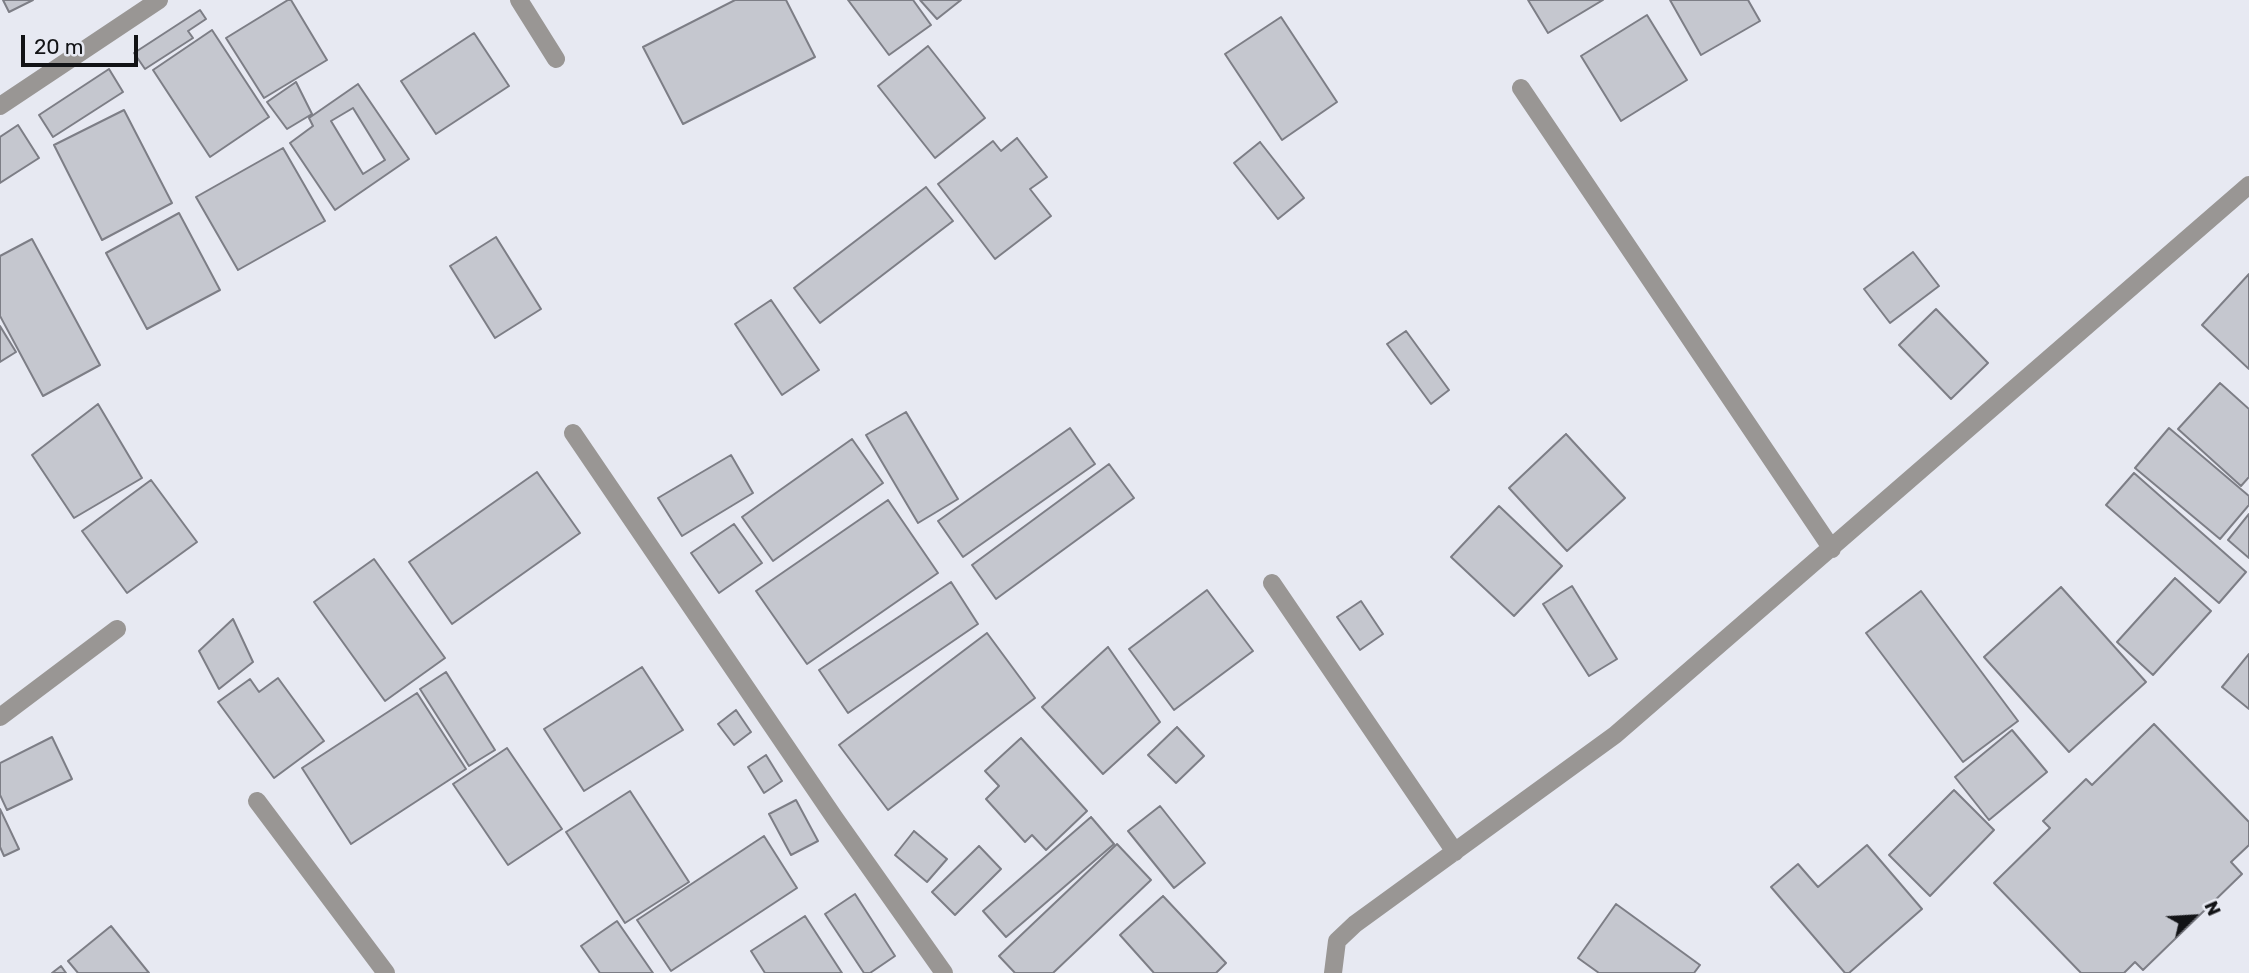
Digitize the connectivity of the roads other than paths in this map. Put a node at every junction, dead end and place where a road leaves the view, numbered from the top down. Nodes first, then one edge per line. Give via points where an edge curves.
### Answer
1 (159, 0) edge
2 (519, 0) edge
3 (556, 59) dead end
4 (1521, 88) dead end
5 (0, 106) edge
6 (2249, 185) edge
7 (573, 433) dead end
8 (1832, 549) junction
9 (1272, 583) dead end
10 (117, 629) dead end
11 (0, 717) edge
12 (257, 801) dead end
13 (1455, 852) junction
14 (386, 973) edge
15 (944, 973) edge
16 (1333, 973) edge

1 - 5 street
2 - 3 street
4 - 8 street
6 - 8 street
7 - 15 street
8 - 13 street via 1615,735
9 - 13 street
10 - 11 street
12 - 14 street
13 - 16 street via 1337,941

